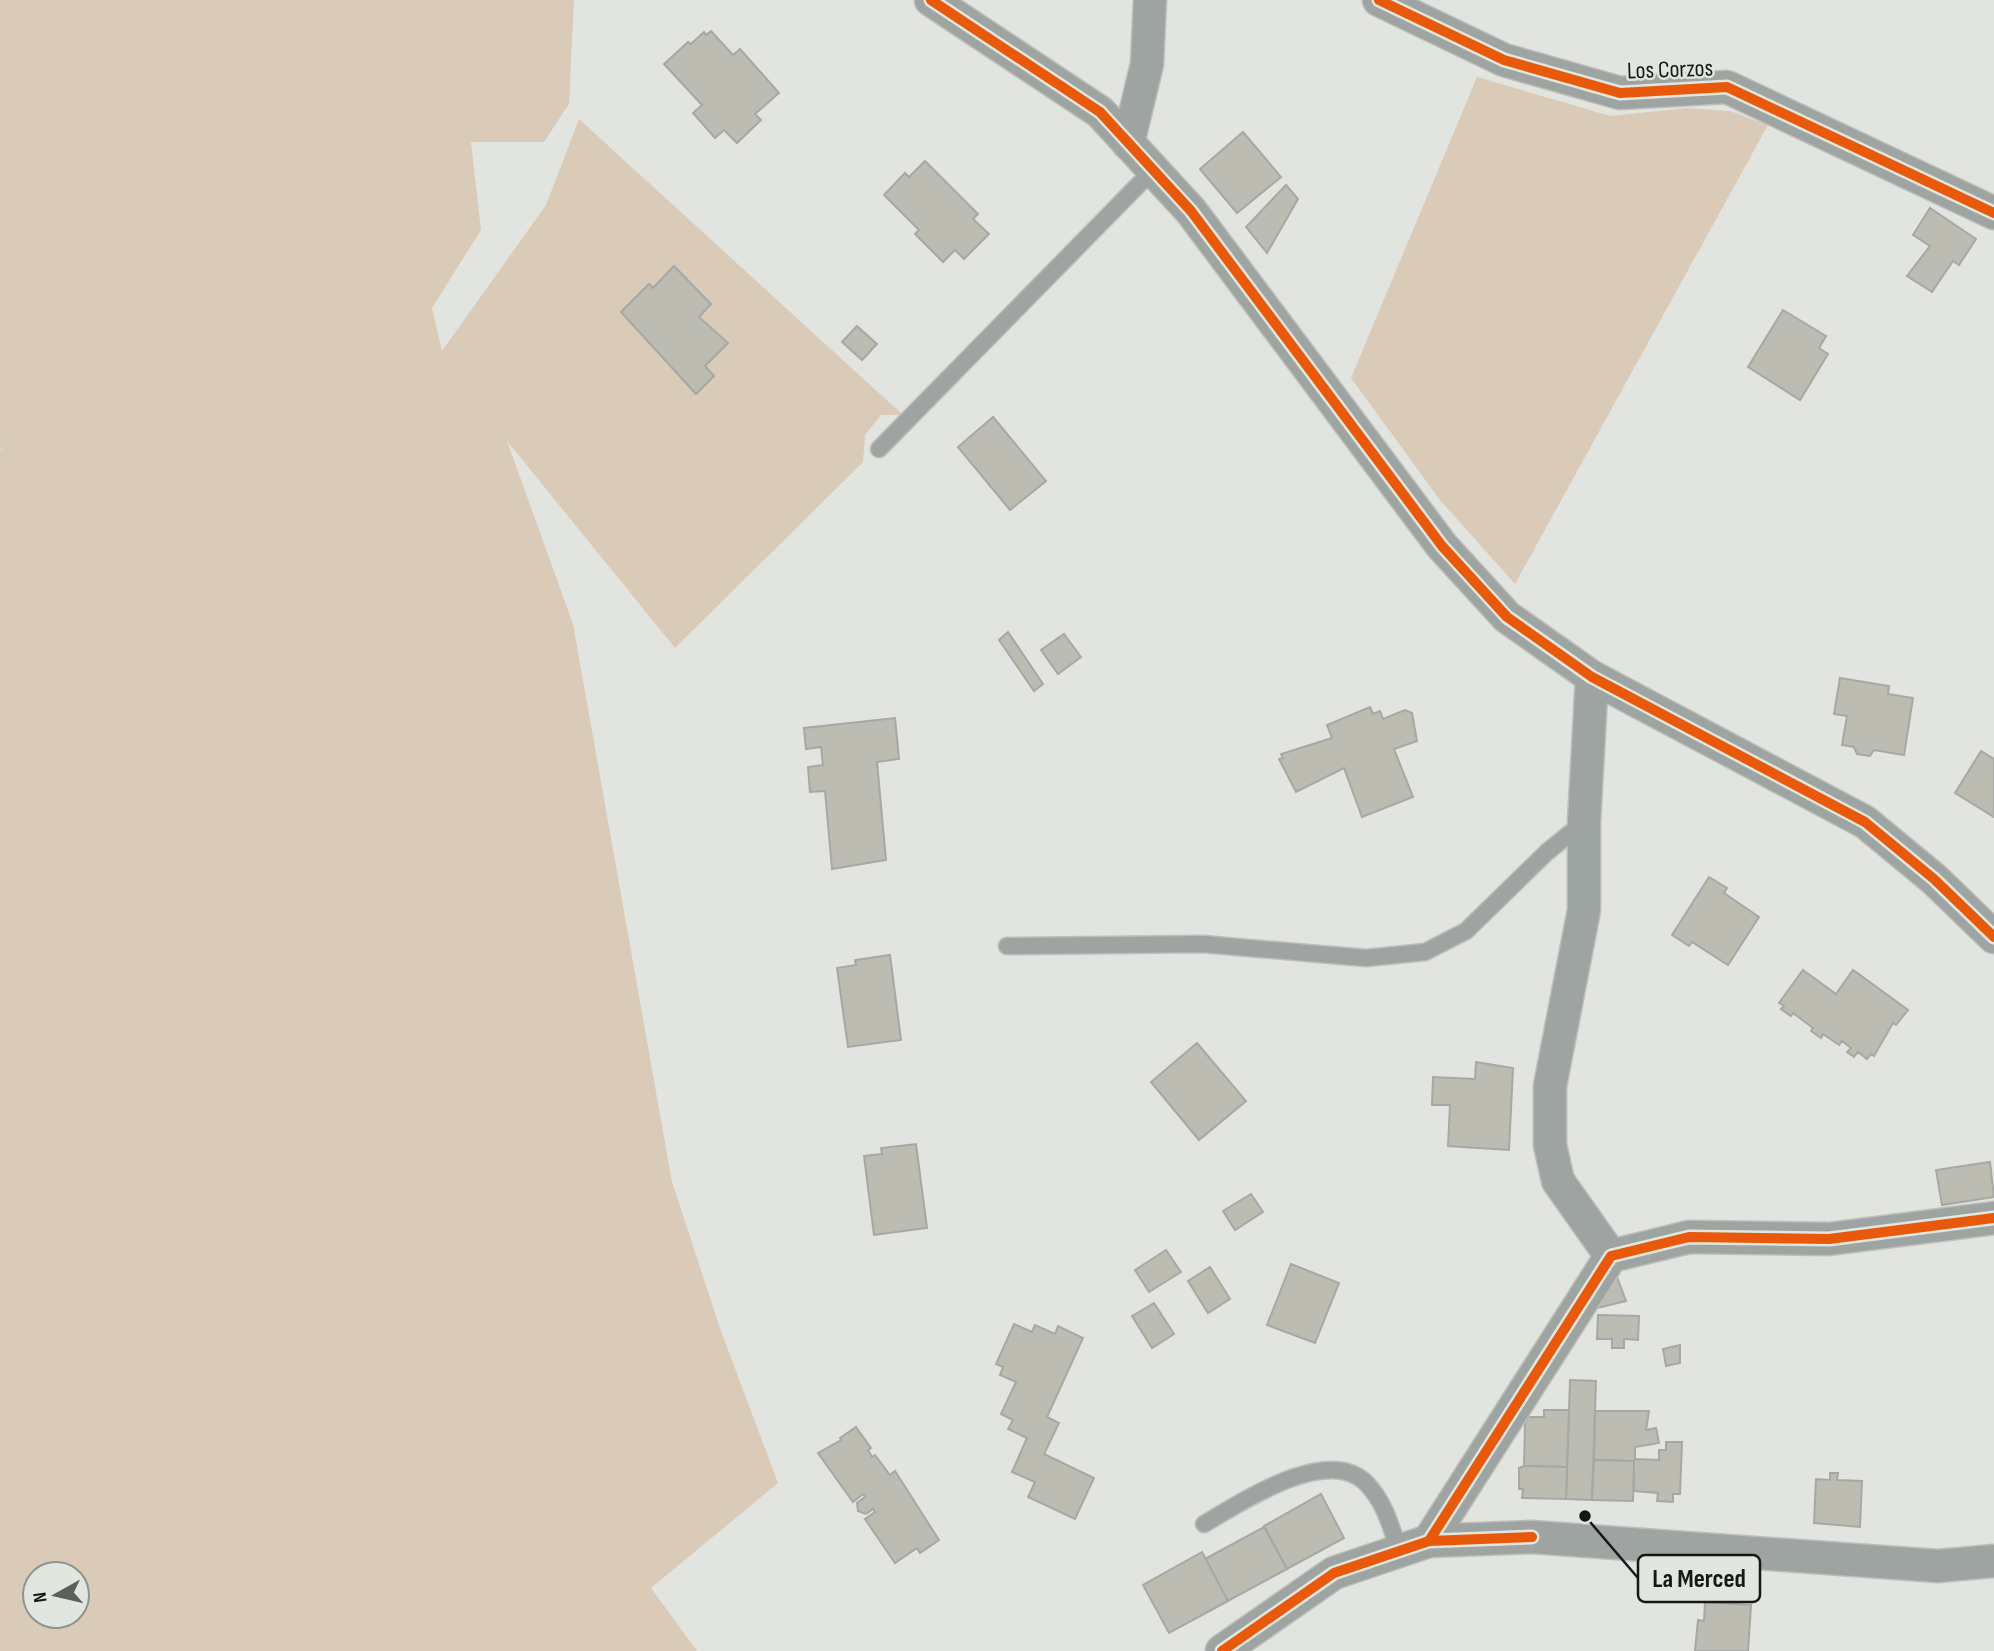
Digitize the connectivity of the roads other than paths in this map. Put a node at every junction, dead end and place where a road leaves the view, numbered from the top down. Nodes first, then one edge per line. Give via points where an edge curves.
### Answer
1 (931, 0) edge
2 (1379, 0) edge
3 (1156, 1) edge
4 (1128, 143) junction
5 (1153, 170) junction
6 (1994, 213) edge
7 (879, 449) dead end
8 (1592, 677) junction
9 (1584, 822) junction
10 (1994, 936) edge
11 (1007, 946) dead end
12 (1994, 1218) edge
13 (1611, 1256) junction
14 (1204, 1524) dead end
15 (1429, 1541) junction
16 (1399, 1551) junction
17 (1994, 1561) edge
18 (1223, 1651) edge

1 - 4 street via 1100,111
2 - 6 street, Los Corzos via 1504,60 1620,93 1727,88
3 - 4 street
4 - 5 street
5 - 7 lane
5 - 8 street via 1191,211 1442,546 1507,617
8 - 9 street
8 - 10 street via 1865,822
9 - 11 lane via 1466,931 1425,952 1366,958 1214,944
9 - 13 street via 1584,910 1550,1086 1550,1145 1559,1181
12 - 13 street via 1829,1239 1689,1237
13 - 15 street
14 - 16 lane via 1281,1480 1333,1469 1365,1481 1385,1509
15 - 16 street
15 - 17 street via 1532,1537 1938,1566
16 - 18 street via 1334,1573

